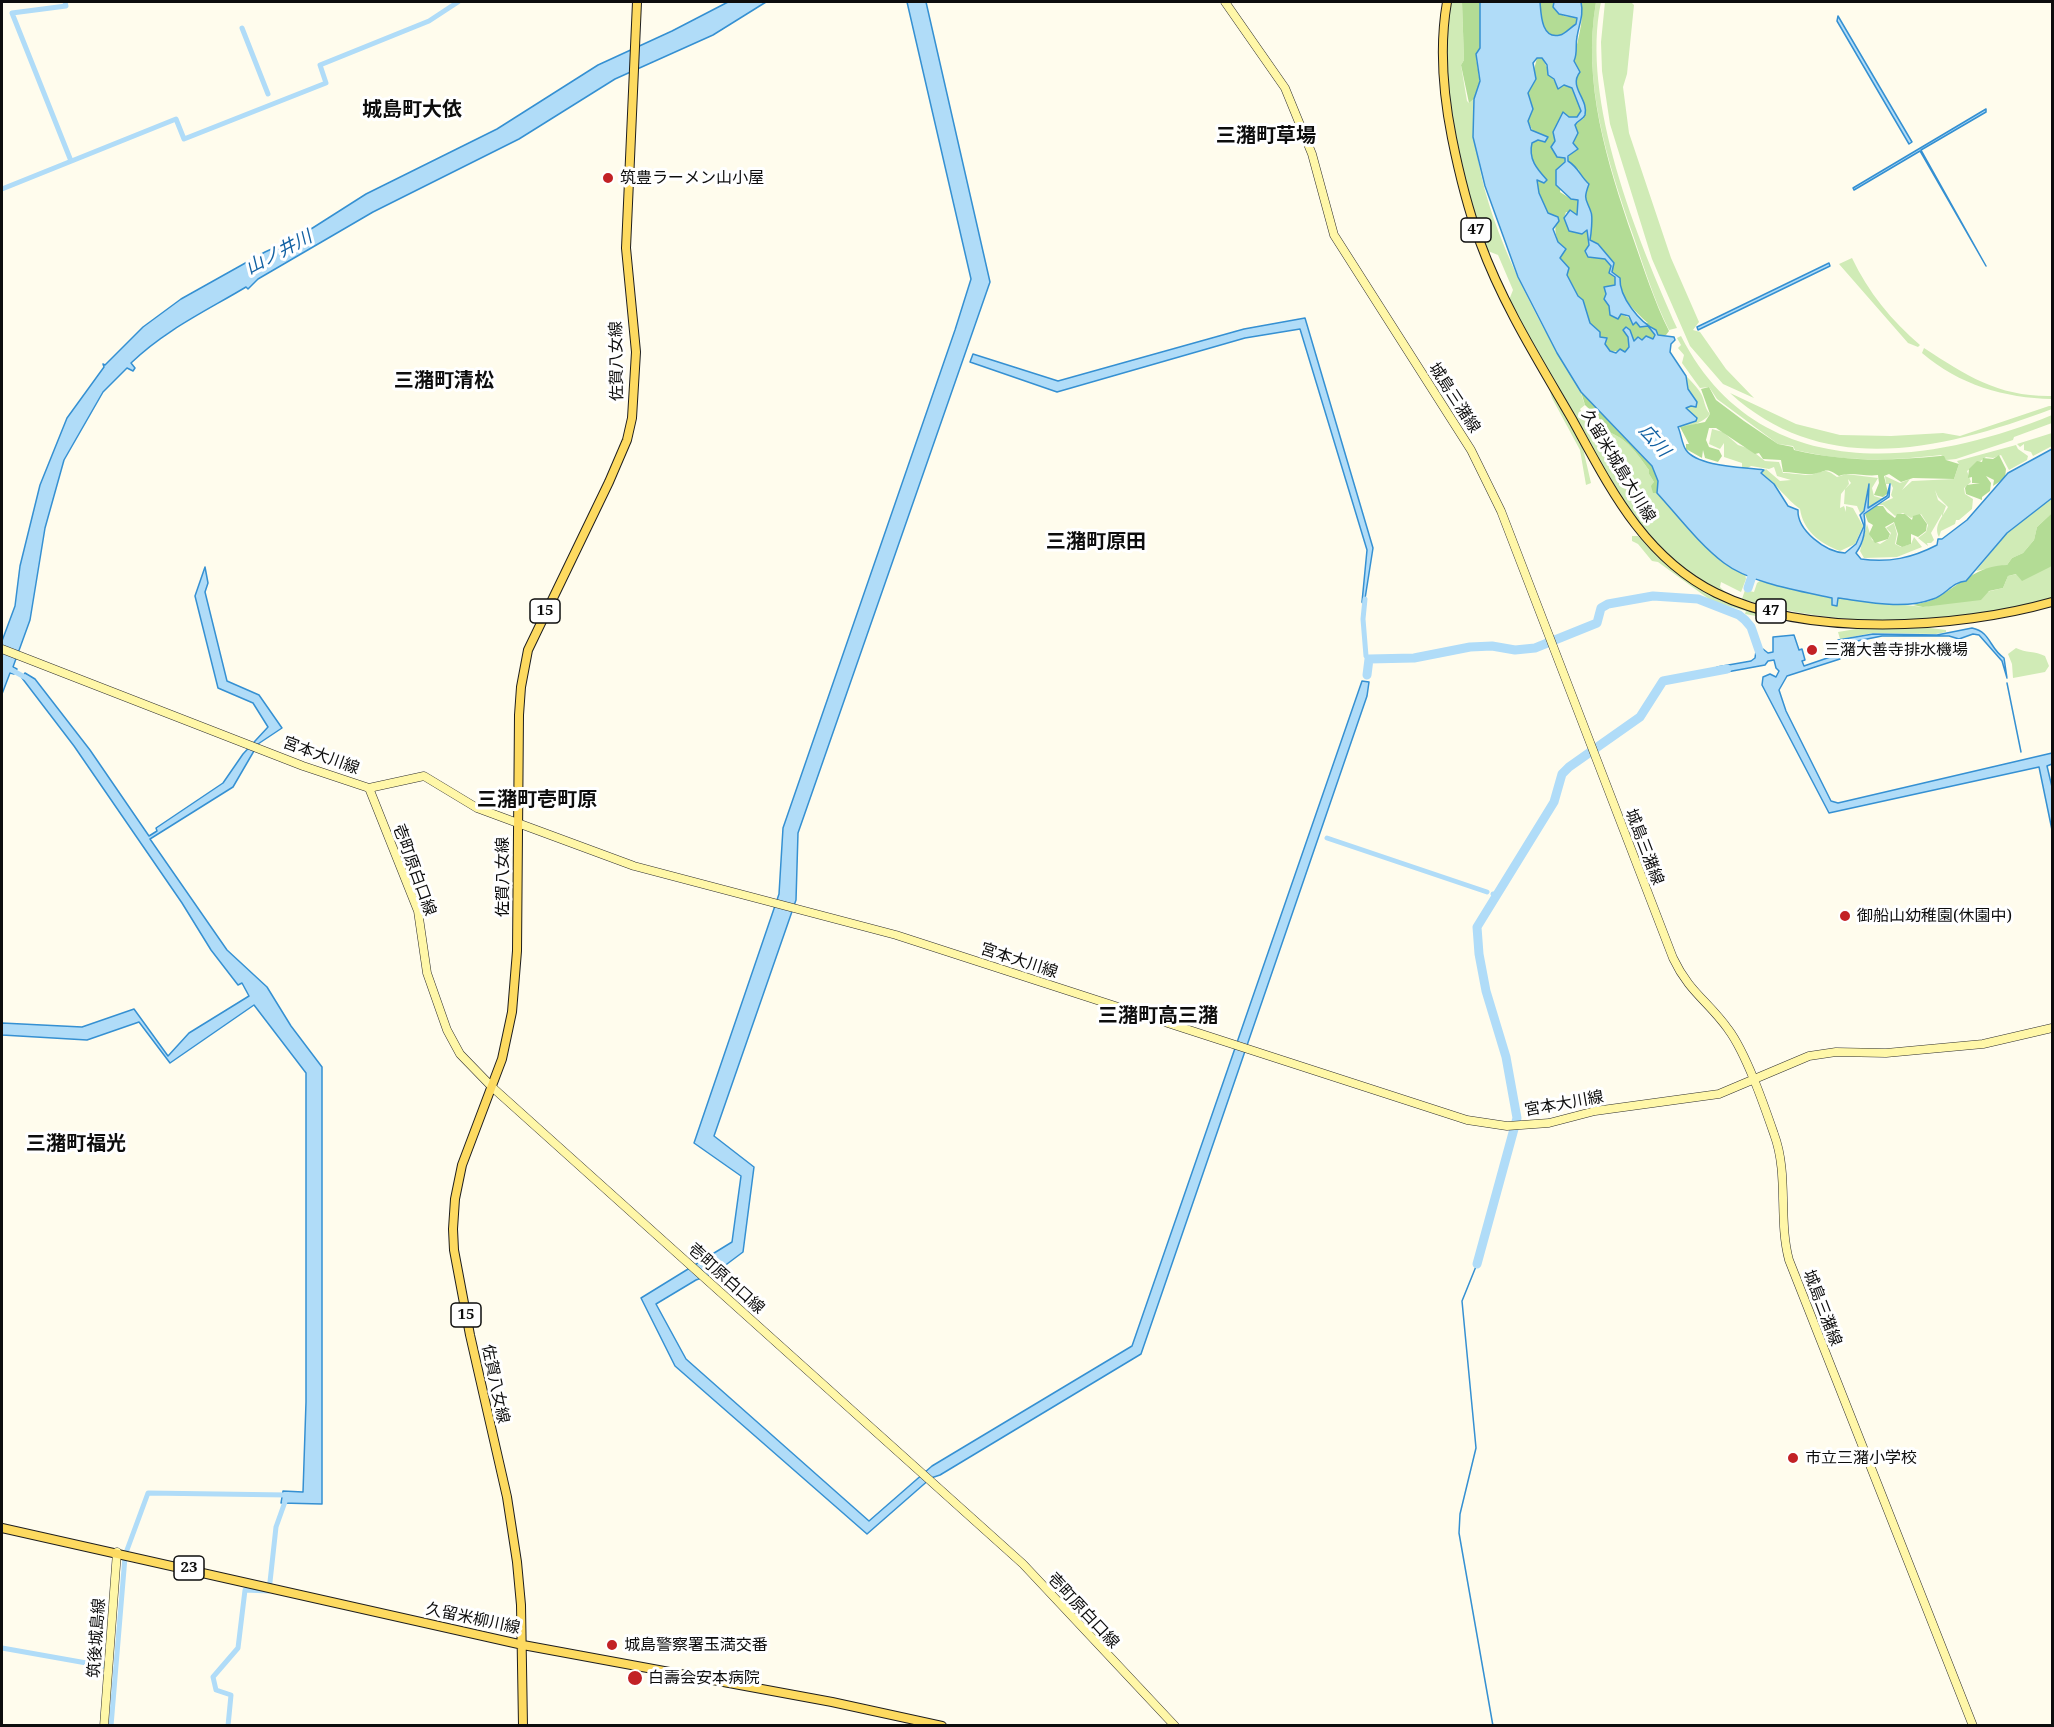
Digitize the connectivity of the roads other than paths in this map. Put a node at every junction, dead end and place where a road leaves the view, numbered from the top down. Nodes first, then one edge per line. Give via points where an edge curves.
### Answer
1 (637, 2) edge
2 (1225, 2) edge
3 (1445, 2) edge
4 (2052, 602) edge
5 (2, 649) edge
6 (369, 788) junction
7 (518, 825) junction
8 (2052, 1028) edge
9 (1753, 1082) junction
10 (492, 1087) junction
11 (2, 1527) edge
12 (117, 1552) junction
13 (523, 1645) junction
14 (104, 1725) edge
15 (523, 1725) edge
16 (942, 1725) edge
17 (1175, 1725) edge
18 (1973, 1725) edge

1 - 7 main road, 佐賀八女線 / 15 via 626,248 636,352 632,418 609,482 528,650 520,696
2 - 9 main road, 城島三潴線 via 1264,55 1289,98 1312,154 1334,235 1471,450 1501,511 1673,958 1692,991 1729,1030
3 - 4 main road, 久留米城島大川線 / 47 via 1445,98 1459,169 1480,243 1531,348 1622,508 1649,543 1717,594 1801,618 1864,624 1926,623 1977,618
5 - 6 main road, 宮本大川線
6 - 7 main road, 宮本大川線 via 424,776 477,808
6 - 10 main road, 壱町原白口線 via 418,911 427,973 449,1036 460,1054
7 - 9 main road, 宮本大川線 via 674,878 896,935 1446,1115 1511,1126 1549,1123 1614,1108 1719,1094
7 - 10 main road, 佐賀八女線 / 15 via 517,951 512,1012
8 - 9 main road, 宮本大川線 via 1983,1044 1886,1053 1818,1054
9 - 18 main road, 城島三潴線 via 1780,1151 1783,1235 1789,1260
10 - 13 main road, 佐賀八女線 / 15 via 462,1165 455,1200 454,1250 485,1411 507,1497
10 - 17 main road, 壱町原白口線 via 1023,1564
11 - 12 main road, 久留米柳川線 / 23
12 - 13 main road, 久留米柳川線 / 23
12 - 14 main road, 筑後城島線
13 - 15 main road, 佐賀八女線 / 15
13 - 16 main road, 久留米柳川線 / 23

